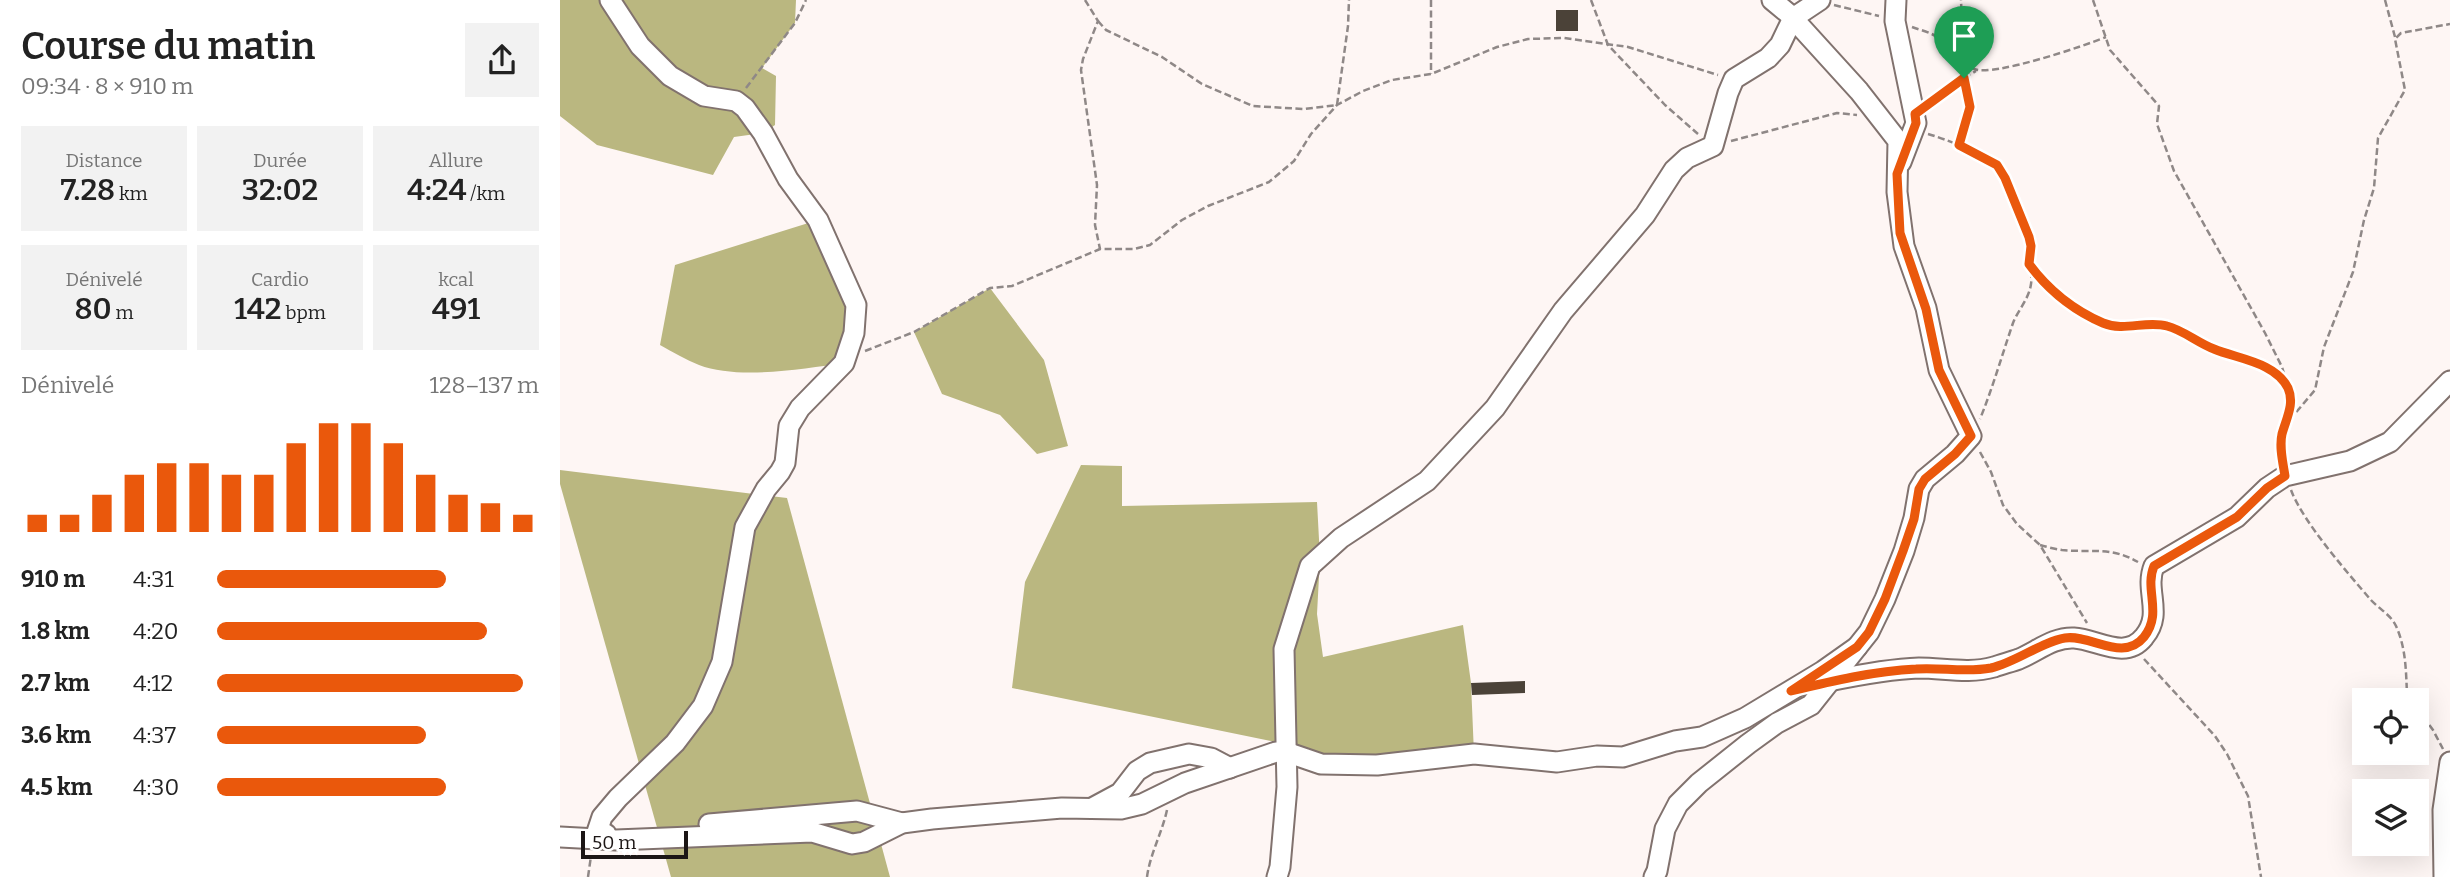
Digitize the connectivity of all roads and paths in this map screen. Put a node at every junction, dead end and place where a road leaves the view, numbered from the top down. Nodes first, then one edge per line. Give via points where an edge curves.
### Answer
1 (610, 0) edge
2 (806, 0) edge
3 (1085, 0) edge
4 (1349, 0) edge
5 (1430, 0) edge
6 (1772, 0) edge
7 (1896, 0) edge
8 (1961, 0) edge
9 (2093, 0) edge
10 (2385, 0) edge
11 (1818, 1) edge
12 (1793, 18) junction
13 (1098, 21) junction
14 (1895, 21) junction
15 (2449, 26) edge
16 (2106, 37) junction
17 (2395, 39) junction
18 (1962, 61) junction
19 (1976, 71) junction
20 (1431, 74) junction
21 (1964, 78) junction
22 (1734, 79) junction
23 (736, 101) junction
24 (1337, 106) junction
25 (1915, 122) junction
26 (1959, 145) junction
27 (1897, 174) junction
28 (1100, 249) junction
29 (2029, 264) junction
30 (844, 363) junction
31 (2450, 381) edge
32 (2289, 390) junction
33 (2287, 423) junction
34 (1971, 436) junction
35 (2285, 476) junction
36 (2040, 545) junction
37 (2151, 574) junction
38 (2096, 642) junction
39 (2137, 643) junction
40 (1857, 647) junction
41 (1833, 681) junction
42 (2407, 688) edge
43 (1791, 691) junction
44 (2429, 724) edge
45 (1286, 752) junction
46 (2447, 757) edge
47 (1230, 768) junction
48 (1172, 789) junction
49 (1091, 808) junction
50 (902, 823) junction
51 (560, 837) edge
52 (595, 838) junction
53 (588, 877) edge
54 (1147, 877) edge
55 (1277, 877) edge
56 (1654, 877) edge
57 (2261, 877) edge
58 (2444, 877) edge

1 - 23 street via 640,46 670,76 704,96
2 - 23 path via 795,23
3 - 13 path
4 - 24 path
5 - 20 path
6 - 12 street
7 - 14 street
8 - 18 path
9 - 16 path
10 - 17 path
11 - 12 street
11 - 14 path
12 - 22 street via 1768,58
12 - 27 street via 1893,132 1898,146
13 - 24 path via 1202,84 1253,106
13 - 28 path via 1081,70 1097,185 1095,225
14 - 18 path via 1935,35
14 - 25 street
15 - 17 path via 2400,33
16 - 19 path via 2072,50
16 - 32 path via 2110,50 2159,106 2157,124 2174,171 2265,333
17 - 33 path via 2405,90 2378,138 2374,188 2315,390
18 - 19 path
18 - 21 path
19 - 21 path
20 - 22 path via 1497,47 1564,37 1628,47
20 - 24 path via 1392,80
21 - 25 path
21 - 26 path via 1970,107
22 - 45 street via 1713,146 1674,170 1645,215 1563,311 1495,408 1427,481 1341,538 1310,566 1284,649
23 - 30 street via 814,213 856,305 855,333
24 - 28 path via 1294,160 1269,182 1208,206 1150,245
25 - 26 path
25 - 27 street
26 - 29 path via 1997,165 2005,178 2029,237
27 - 34 street via 1903,246 1926,309 1939,370
28 - 30 path via 1012,286 990,288 914,332
29 - 32 path via 2043,284 2066,303 2106,324 2168,326 2259,364 2282,379
29 - 34 path via 2028,295
30 - 52 street via 800,408 789,426 785,463 749,515 722,662 703,706 675,743 602,817
31 - 35 street via 2390,442 2350,461
32 - 33 path
33 - 35 path via 2281,450
34 - 36 path via 2003,505
34 - 40 street via 1919,489 1914,519 1885,599
35 - 37 street via 2237,517 2154,566
35 - 42 path via 2295,500 2326,544 2395,622 2404,647
36 - 37 path via 2121,553
36 - 38 path
37 - 39 street via 2154,620
38 - 39 street via 2115,649
38 - 41 street via 2064,638 1990,668 1920,668
39 - 57 path via 2145,661 2216,736 2227,754 2248,796
40 - 41 street
40 - 43 street
41 - 43 street
41 - 56 street via 1811,705 1748,744 1678,804 1665,829
43 - 45 street via 1702,737 1623,757 1557,762 1474,754 1377,765 1321,764
44 - 46 path
45 - 47 street
45 - 55 street via 1287,787
46 - 58 street
47 - 48 street
47 - 49 street via 1189,754 1150,763 1137,771 1120,793
48 - 49 street via 1121,809
48 - 54 path
49 - 50 street
50 - 52 street via 857,811 675,824 620,830
50 - 52 street via 852,844 812,832
51 - 52 street
52 - 53 path

